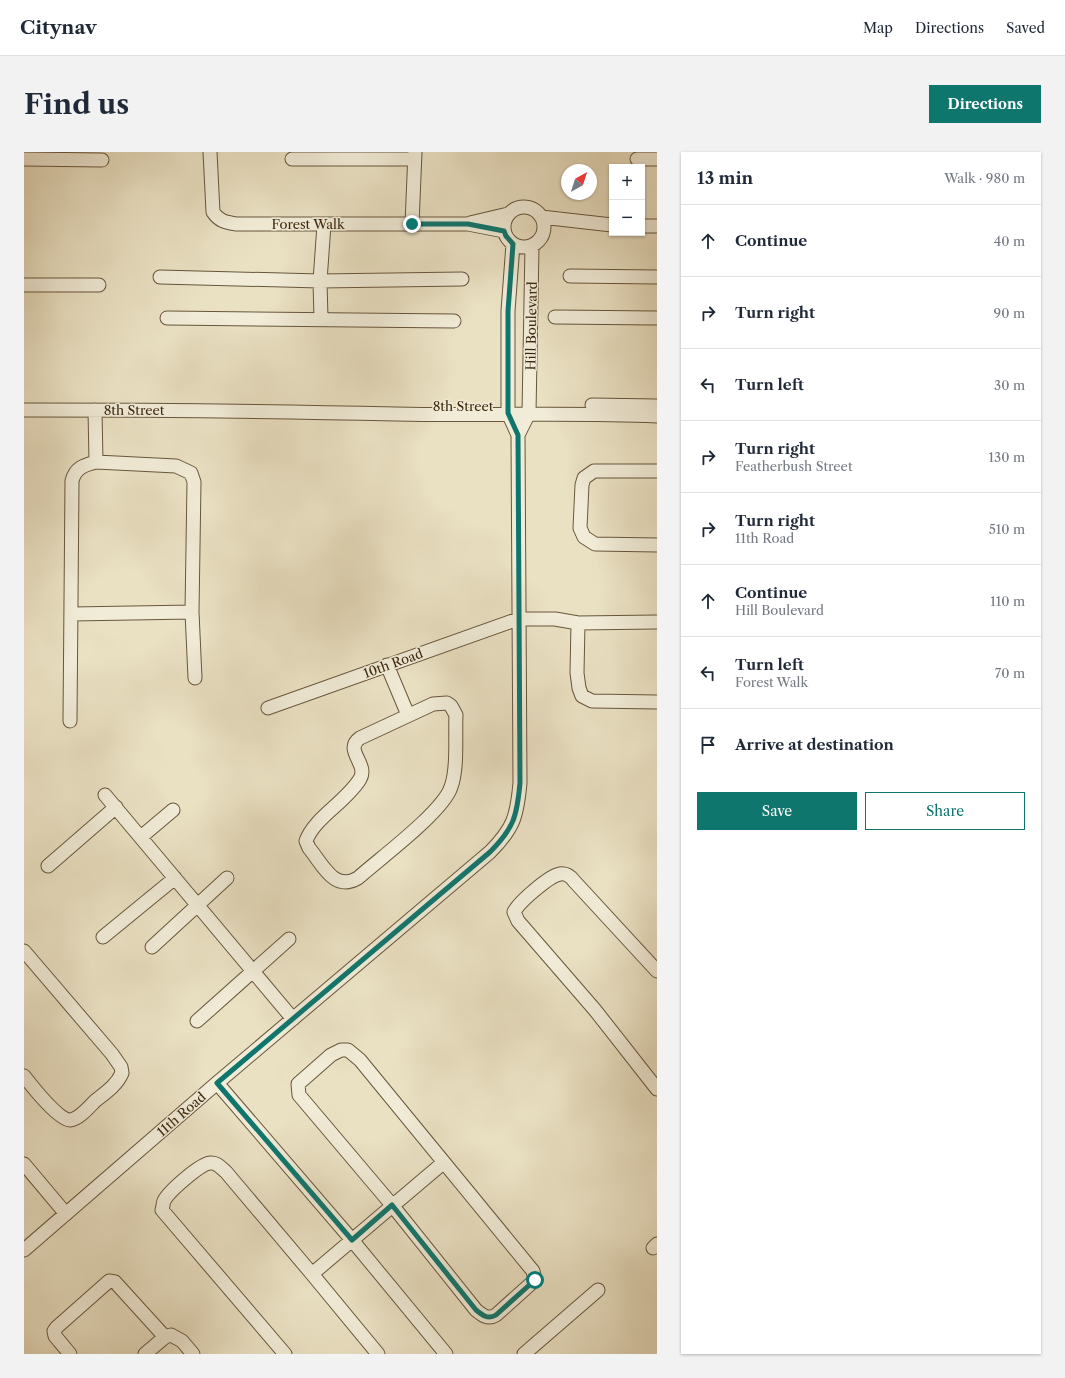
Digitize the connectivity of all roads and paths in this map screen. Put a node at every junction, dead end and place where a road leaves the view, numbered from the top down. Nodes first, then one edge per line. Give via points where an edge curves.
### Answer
1 (210, 152) edge
2 (415, 156) edge
3 (24, 159) edge
4 (292, 159) dead end
5 (637, 159) edge
6 (657, 159) edge
7 (102, 160) dead end
8 (508, 214) junction
9 (541, 217) junction
10 (585, 223) junction
11 (412, 224) junction
12 (468, 224) junction
13 (324, 225) junction
14 (609, 225) edge
15 (645, 226) edge
16 (657, 226) edge
17 (504, 231) junction
18 (544, 231) junction
19 (513, 244) junction
20 (532, 246) junction
21 (511, 275) junction
22 (532, 275) junction
23 (570, 276) dead end
24 (160, 277) dead end
25 (657, 277) edge
26 (462, 278) dead end
27 (320, 281) junction
28 (24, 285) edge
29 (99, 285) dead end
30 (555, 317) dead end
31 (167, 318) dead end
32 (657, 318) edge
33 (321, 319) junction
34 (454, 321) dead end
35 (509, 330) junction
36 (531, 330) junction
37 (657, 406) edge
38 (24, 410) edge
39 (95, 410) junction
40 (508, 410) junction
41 (529, 410) junction
42 (657, 416) edge
43 (518, 435) junction
44 (96, 462) junction
45 (657, 471) edge
46 (657, 545) edge
47 (192, 612) junction
48 (72, 614) junction
49 (518, 619) junction
50 (657, 622) edge
51 (578, 623) junction
52 (387, 665) junction
53 (195, 678) dead end
54 (657, 702) edge
55 (268, 708) dead end
56 (408, 715) junction
57 (70, 721) dead end
58 (106, 795) dead end
59 (116, 807) junction
60 (173, 810) dead end
61 (141, 837) junction
62 (48, 866) dead end
63 (176, 878) junction
64 (227, 878) dead end
65 (198, 905) junction
66 (103, 936) dead end
67 (289, 938) dead end
68 (152, 947) dead end
69 (24, 951) edge
70 (253, 970) junction
71 (657, 971) edge
72 (293, 1019) junction
73 (197, 1021) dead end
74 (24, 1076) edge
75 (217, 1083) junction
76 (657, 1089) edge
77 (443, 1163) junction
78 (24, 1164) edge
79 (392, 1205) junction
80 (66, 1214) junction
81 (352, 1240) junction
82 (24, 1250) edge
83 (312, 1274) junction
84 (598, 1290) dead end
85 (165, 1337) junction
86 (70, 1354) edge
87 (145, 1354) edge
88 (193, 1354) edge
89 (285, 1354) edge
90 (378, 1354) edge
91 (446, 1354) edge
92 (524, 1354) edge

1 - 13 street, Forest Walk via 211,203 218,219 236,224
2 - 4 street
2 - 11 street
3 - 7 street
5 - 6 street
8 - 9 street via 519,207 525,207 537,212
8 - 12 street, Forest Walk
8 - 17 street
9 - 10 street
9 - 18 street
10 - 14 street
10 - 18 street
11 - 12 street, Forest Walk
11 - 13 street, Forest Walk
12 - 17 street, Forest Walk
13 - 27 street
15 - 16 street
17 - 19 street
18 - 20 street via 538,242
19 - 20 street via 519,247
19 - 21 street, Hill Boulevard
20 - 22 street, Hill Boulevard
21 - 22 street
21 - 35 street, Hill Boulevard
22 - 36 street, Hill Boulevard
23 - 25 street
24 - 27 street
26 - 27 street
27 - 33 street
28 - 29 street
30 - 32 street
31 - 33 street
33 - 34 street
35 - 36 street
35 - 40 street, Hill Boulevard
36 - 41 street, Hill Boulevard
37 - 41 street, 8th Street
38 - 39 street, 8th Street
39 - 40 street, 8th Street via 317,411 398,405
39 - 44 street
40 - 41 street, 8th Street
40 - 43 street, 11th Road
41 - 42 street, 8th Street
41 - 43 street, 11th Road
43 - 49 street, 11th Road
44 - 47 street via 176,466 191,472 194,482
44 - 48 street via 77,469 73,474
45 - 46 street via 594,471 589,474 582,485 580,528 584,537 595,544
47 - 48 street
47 - 53 street
48 - 57 street
49 - 51 street, 10th Road via 555,619
49 - 52 street, 10th Road
49 - 72 street, 11th Road via 520,783 518,806 509,832 490,852
50 - 51 street, 10th Road
51 - 54 street via 577,673 580,694 592,701
52 - 55 street, 10th Road
52 - 56 street
56 - 56 street via 433,704 447,703 451,706 456,715 454,778 451,788 442,803 358,878 350,882 335,881 309,848 306,841 308,835 349,795 361,776 362,770 353,748 357,740
58 - 59 street
59 - 61 street
59 - 62 street
60 - 61 street
61 - 63 street
63 - 65 street
63 - 66 street
64 - 65 street
65 - 68 street
65 - 70 street
67 - 70 street
69 - 74 street via 112,1054 122,1073 116,1084 70,1120 53,1108
70 - 72 street
70 - 73 street
71 - 76 street via 574,880 565,874 559,874 538,888 519,904 514,912 518,921 595,1010
72 - 75 street, 11th Road
75 - 80 street, 11th Road
75 - 81 street
77 - 79 street
77 - 79 street via 534,1274 535,1280 496,1315 487,1317 476,1310
77 - 79 street via 354,1055 348,1050 331,1055 298,1084 299,1095
78 - 80 street
79 - 81 street
80 - 82 street, 11th Road
81 - 83 street
81 - 91 street
83 - 89 street via 217,1163 211,1162 202,1166 168,1195 164,1202 162,1210 167,1217
83 - 90 street
84 - 92 street
85 - 86 street via 115,1282 109,1281 56,1327 55,1336
85 - 87 street
85 - 88 street via 177,1337

